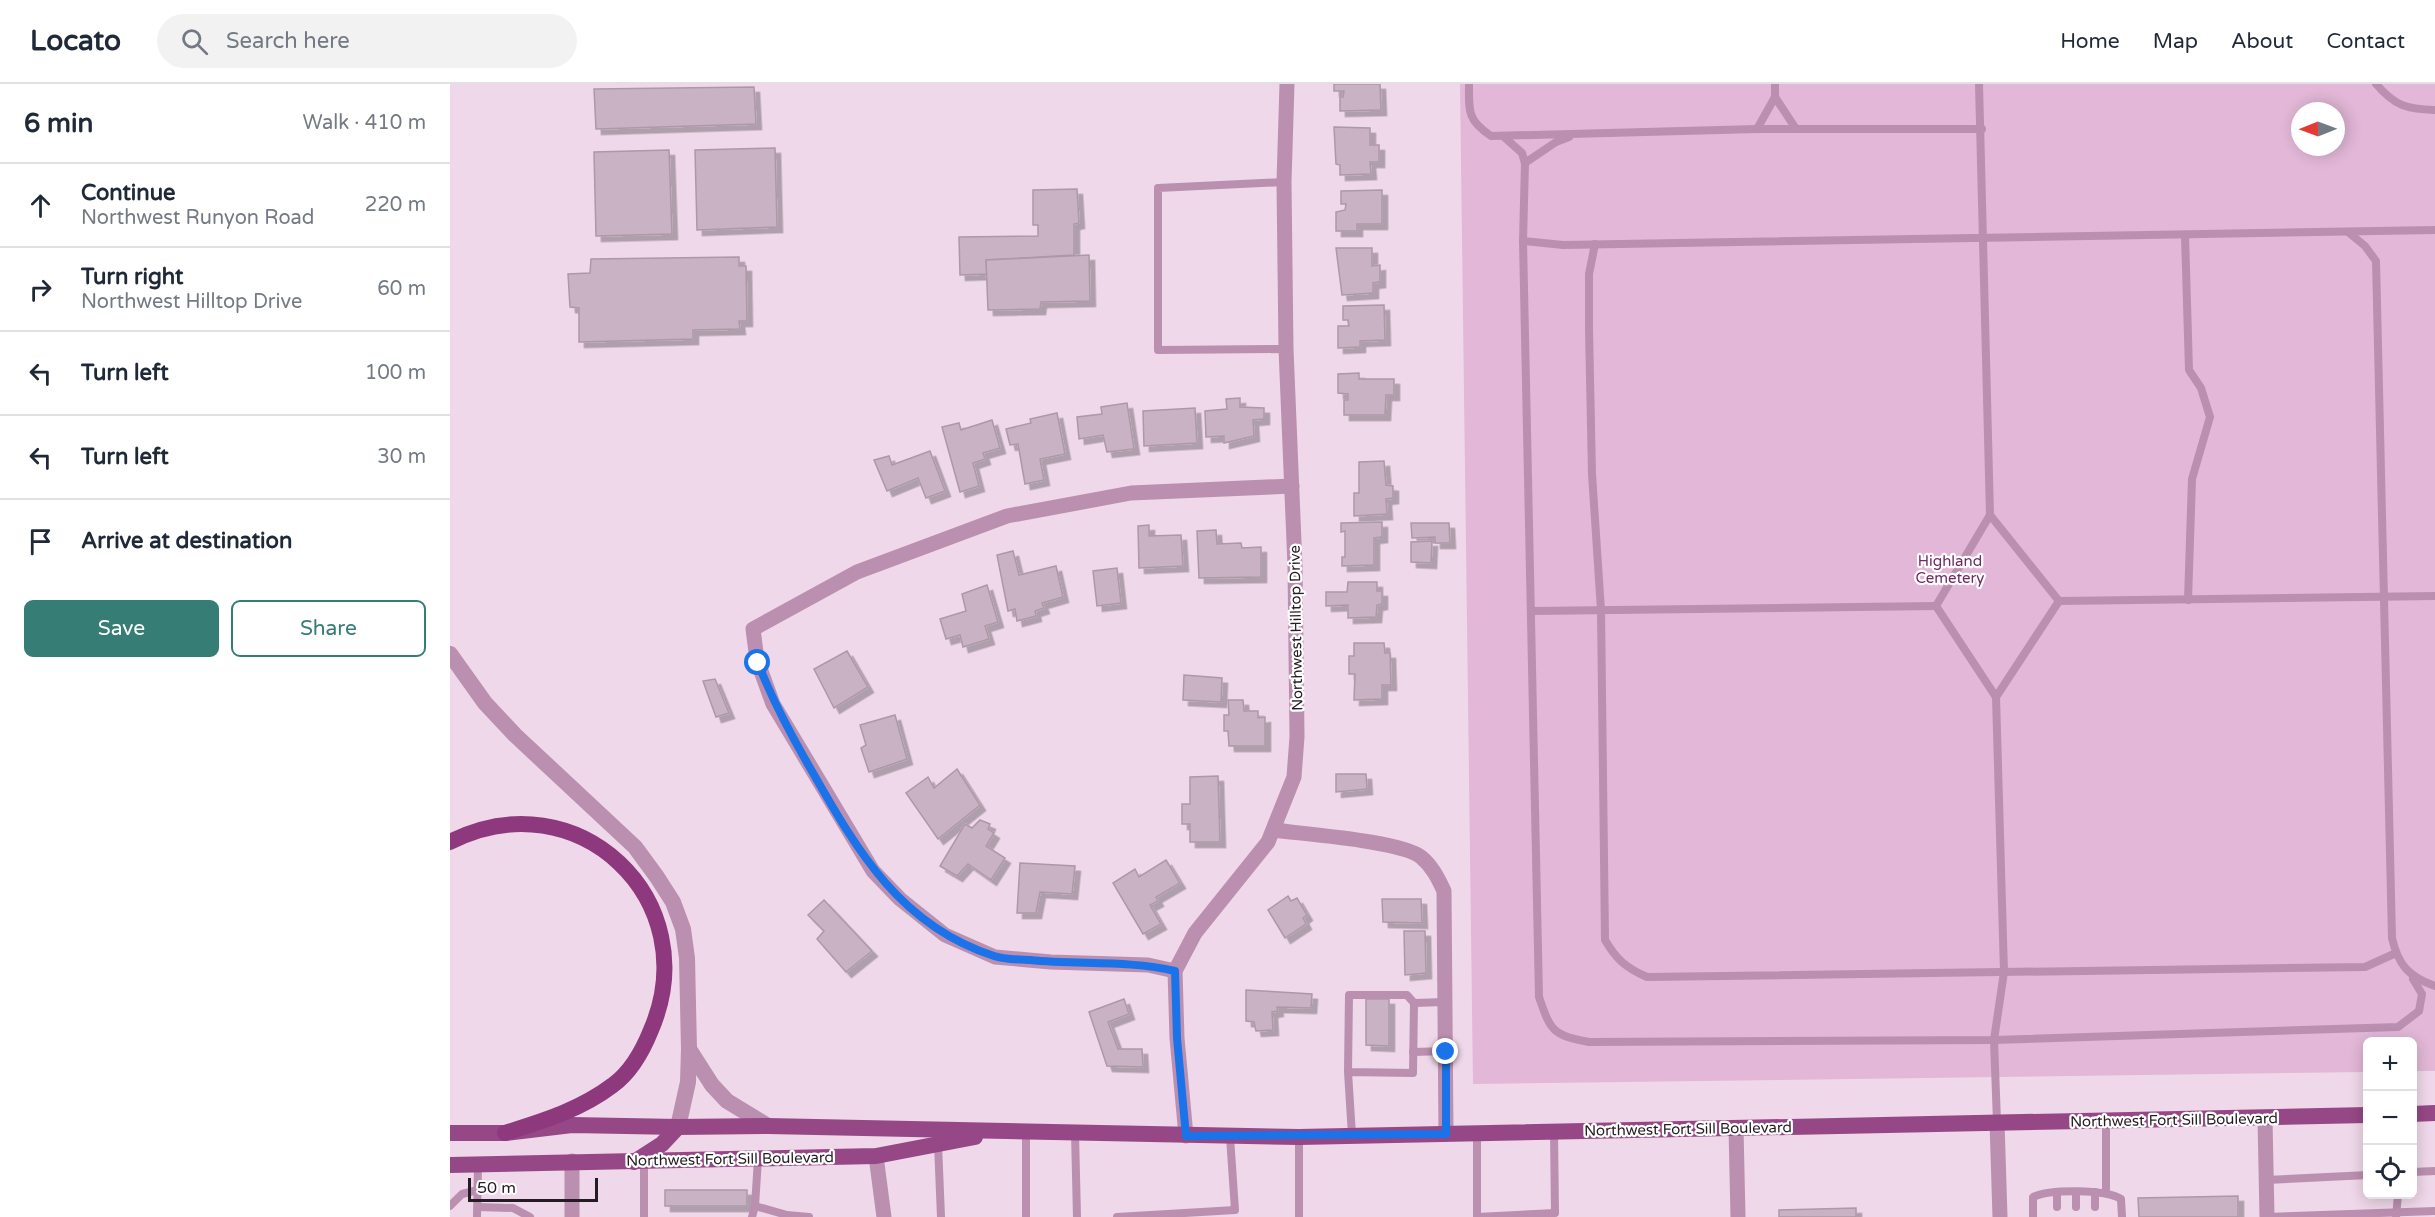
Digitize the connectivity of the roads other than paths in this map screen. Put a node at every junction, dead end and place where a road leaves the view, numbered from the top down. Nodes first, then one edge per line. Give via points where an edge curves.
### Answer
1 (1287, 84) edge
2 (1469, 84) edge
3 (1775, 84) edge
4 (1979, 84) edge
5 (2376, 84) edge
6 (1775, 96) junction
7 (2435, 110) edge
8 (1757, 129) junction
9 (1796, 129) junction
10 (1982, 129) junction
11 (1575, 134) junction
12 (1503, 136) junction
13 (1526, 163) junction
14 (1284, 182) junction
15 (2435, 230) edge
16 (2348, 232) junction
17 (2186, 235) junction
18 (1984, 238) junction
19 (1523, 242) junction
20 (1595, 244) junction
21 (1286, 350) junction
22 (1292, 486) junction
23 (1990, 514) junction
24 (2435, 596) edge
25 (2384, 598) junction
26 (2188, 600) junction
27 (2059, 602) junction
28 (1936, 606) junction
29 (1601, 610) junction
30 (1532, 611) junction
31 (450, 654) edge
32 (1996, 697) junction
33 (1274, 830) junction
34 (450, 842) edge
35 (2396, 953) junction
36 (1175, 971) junction
37 (2004, 972) junction
38 (2413, 979) junction
39 (2435, 986) edge
40 (1445, 1002) junction
41 (1414, 1003) junction
42 (1994, 1040) junction
43 (689, 1048) junction
44 (1413, 1052) junction
45 (1446, 1052) junction
46 (1348, 1072) junction
47 (2435, 1113) edge
48 (2417, 1114) edge
49 (2363, 1115) edge
50 (2265, 1119) junction
51 (2106, 1121) junction
52 (1997, 1122) junction
53 (768, 1126) junction
54 (678, 1127) junction
55 (1737, 1128) junction
56 (1008, 1131) junction
57 (505, 1132) junction
58 (1026, 1132) junction
59 (1554, 1132) junction
60 (450, 1133) edge
61 (1076, 1133) junction
62 (1446, 1134) junction
63 (1352, 1135) junction
64 (1477, 1135) junction
65 (1186, 1136) junction
66 (1230, 1137) junction
67 (1299, 1137) junction
68 (938, 1144) junction
69 (876, 1156) junction
70 (758, 1159) junction
71 (572, 1161) junction
72 (638, 1162) junction
73 (478, 1163) junction
74 (450, 1165) edge
75 (2435, 1171) edge
76 (2417, 1172) edge
77 (2363, 1175) edge
78 (2266, 1180) junction
79 (478, 1190) junction
80 (2057, 1192) junction
81 (2076, 1192) junction
82 (2095, 1192) junction
83 (2106, 1192) junction
84 (2398, 1199) edge
85 (450, 1206) edge
86 (755, 1206) junction
87 (2057, 1207) dead end
88 (2095, 1207) dead end
89 (478, 1208) junction
90 (2076, 1208) dead end
91 (2435, 1211) edge
92 (2396, 1215) edge
93 (477, 1217) edge
94 (530, 1217) edge
95 (572, 1217) edge
96 (644, 1217) edge
97 (752, 1217) edge
98 (809, 1217) edge
99 (884, 1217) edge
100 (941, 1217) edge
101 (1026, 1217) edge
102 (1077, 1217) edge
103 (1117, 1217) edge
104 (1299, 1217) edge
105 (1738, 1217) edge
106 (2000, 1217) edge
107 (2033, 1217) edge
108 (2122, 1217) edge
109 (2267, 1217) edge

1 - 14 street, Northwest Hilltop Drive
2 - 12 lane via 1469,113 1478,127 1491,136
3 - 6 lane
4 - 10 lane
5 - 7 lane via 2391,102 2412,110
6 - 8 lane
6 - 9 lane
8 - 9 lane
8 - 11 lane
9 - 10 lane
10 - 18 lane
11 - 12 lane
11 - 13 lane
12 - 13 lane via 1522,153
13 - 19 lane
14 - 21 street, Northwest Hilltop Drive
14 - 21 lane via 1158,188 1158,350
15 - 16 lane
16 - 17 lane
16 - 25 lane via 2376,261
17 - 18 lane
17 - 26 lane via 2189,370 2201,388 2210,417 2192,479
18 - 20 lane
18 - 23 lane
19 - 20 lane
19 - 30 lane
20 - 29 lane via 1589,274 1589,329 1592,474
21 - 22 street, Northwest Hilltop Drive
22 - 33 street, Northwest Hilltop Drive via 1297,737 1294,777
22 - 36 street via 1131,493 1006,516 857,572 753,629 757,660 773,704 873,871 900,899 945,934 995,957 1148,965
23 - 27 lane
23 - 28 lane
24 - 25 lane
25 - 26 lane
25 - 35 lane via 2392,938
26 - 27 lane
27 - 32 lane
28 - 29 lane
28 - 32 lane
29 - 30 lane
29 - 37 lane via 1605,940 1616,959 1647,977
30 - 42 lane via 1539,998 1547,1022 1561,1037 1589,1042
31 - 43 street via 485,703 515,735 635,847 673,903 683,929 687,958
32 - 37 lane
33 - 36 street, Northwest Hilltop Drive via 1195,933
33 - 40 street via 1391,846 1419,855 1437,874 1444,891
34 - 57 highway via 486,827 506,824 547,826 585,837 619,861 644,892 654,910 665,950 659,1012 630,1070 577,1108
35 - 37 lane via 2365,967
35 - 38 lane
36 - 65 street, Northwest Hilltop Drive
37 - 42 lane
38 - 39 lane
38 - 42 lane via 2422,994 2419,1011 2398,1027
40 - 41 lane
40 - 45 street
41 - 44 lane
41 - 46 lane via 1407,995 1349,995
42 - 52 lane
43 - 53 street via 711,1085 727,1101
43 - 54 street via 688,1082
44 - 45 lane
44 - 46 lane via 1413,1073
45 - 62 street
46 - 63 lane
47 - 48 main road
49 - 50 main road, Northwest Fort Sill Boulevard
50 - 51 main road, Northwest Fort Sill Boulevard
50 - 78 street
51 - 52 main road, Northwest Fort Sill Boulevard
51 - 83 lane
52 - 55 main road, Northwest Fort Sill Boulevard
52 - 106 street
53 - 54 main road, Northwest Fort Sill Boulevard
53 - 56 main road, Northwest Fort Sill Boulevard
54 - 57 main road, Northwest Fort Sill Boulevard via 572,1125
54 - 72 main road
55 - 59 main road, Northwest Fort Sill Boulevard
55 - 105 street
56 - 58 main road, Northwest Fort Sill Boulevard
56 - 68 main road, Northwest Fort Sill Boulevard
57 - 60 main road, Northwest Fort Sill Boulevard
58 - 61 main road, Northwest Fort Sill Boulevard
58 - 101 lane
59 - 64 main road, Northwest Fort Sill Boulevard
59 - 64 lane via 1555,1214 1477,1217
61 - 65 main road, Northwest Fort Sill Boulevard
61 - 102 lane
62 - 63 main road, Northwest Fort Sill Boulevard
62 - 64 main road, Northwest Fort Sill Boulevard
63 - 67 main road, Northwest Fort Sill Boulevard
65 - 66 main road, Northwest Fort Sill Boulevard
66 - 67 main road, Northwest Fort Sill Boulevard
66 - 103 lane via 1235,1210
67 - 104 lane
68 - 69 main road, Northwest Fort Sill Boulevard
68 - 100 lane
69 - 70 main road, Northwest Fort Sill Boulevard
69 - 99 street
70 - 72 main road, Northwest Fort Sill Boulevard
70 - 86 lane
71 - 72 main road, Northwest Fort Sill Boulevard
71 - 73 main road, Northwest Fort Sill Boulevard
71 - 95 street
72 - 96 lane
73 - 74 main road, Northwest Fort Sill Boulevard
73 - 79 lane
75 - 76 lane
77 - 78 lane
78 - 109 street
79 - 85 lane via 462,1194
79 - 89 lane
80 - 81 lane
80 - 87 lane
80 - 107 lane via 2033,1197
81 - 82 lane
81 - 90 lane
82 - 83 lane
82 - 88 lane
83 - 108 lane via 2121,1199
84 - 92 lane
86 - 97 lane
86 - 98 lane
89 - 93 lane
89 - 94 lane via 513,1208
91 - 92 lane
92 - 109 lane

